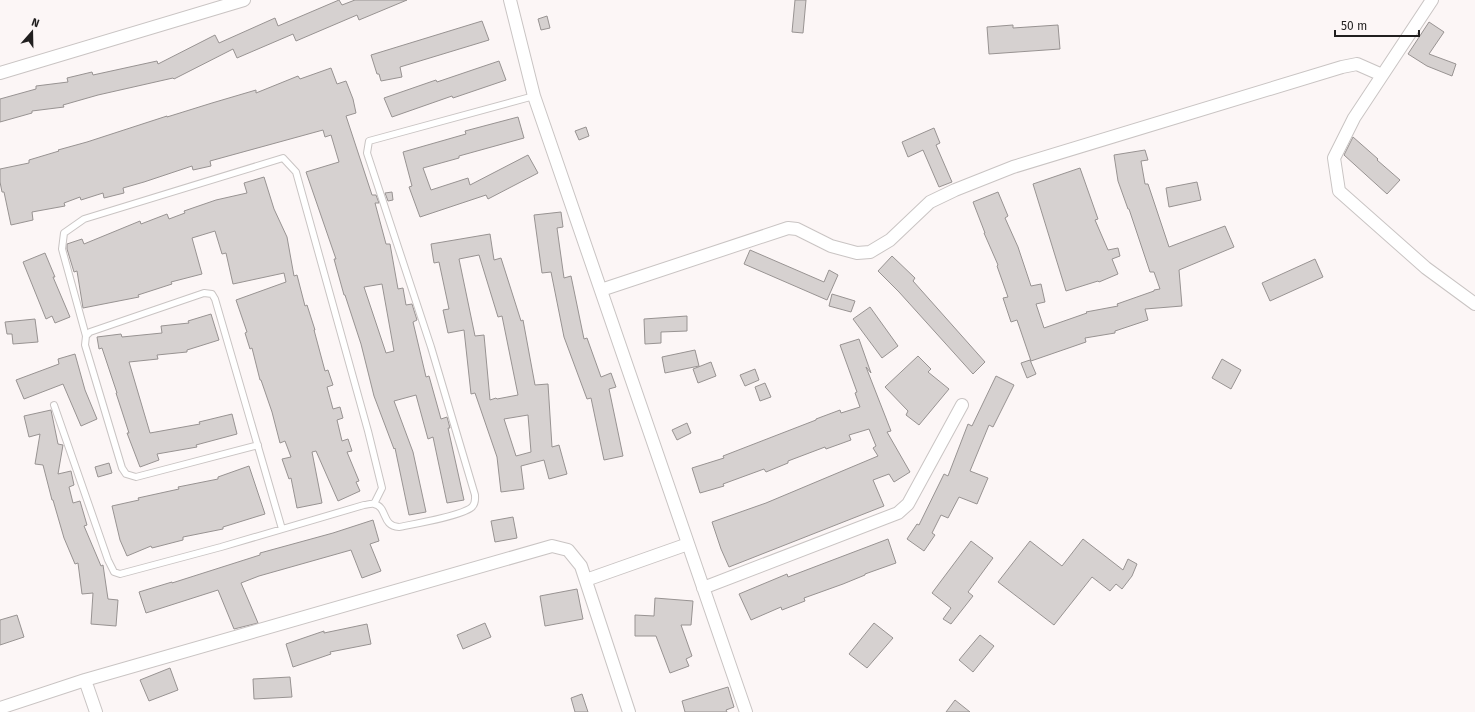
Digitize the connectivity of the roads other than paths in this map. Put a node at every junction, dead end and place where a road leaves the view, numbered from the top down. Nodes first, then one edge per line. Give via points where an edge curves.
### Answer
1 (244, 0) edge
2 (510, 0) edge
3 (1432, 0) edge
4 (0, 73) edge
5 (1382, 75) junction
6 (534, 96) junction
7 (601, 290) junction
8 (1475, 304) edge
9 (86, 336) junction
10 (54, 404) dead end
11 (962, 405) dead end
12 (258, 445) junction
13 (374, 504) junction
14 (282, 529) junction
15 (688, 544) junction
16 (586, 580) junction
17 (703, 588) junction
18 (86, 680) junction
19 (0, 708) edge
20 (96, 712) edge
21 (629, 712) edge
22 (746, 712) edge

1 - 4 street
2 - 6 street
3 - 5 street
5 - 7 street via 1357,64 1342,67 1013,167 930,202 890,240 870,252 857,253 831,246 797,229 788,228
5 - 8 street via 1354,118 1334,158 1339,191 1426,268
6 - 7 street
6 - 13 lane via 368,140 367,153 431,347 476,502 462,512 399,528 393,527 381,508
7 - 15 street
9 - 12 lane via 85,345 126,474 136,477
9 - 12 lane via 90,332 204,293 212,294
9 - 13 lane via 62,249 64,233 84,219 283,158 296,172 368,431 382,488
10 - 14 lane via 114,572 128,572
11 - 17 street via 908,504 898,513
12 - 14 lane
13 - 14 lane
15 - 16 street
15 - 17 street
16 - 18 street via 581,566 568,550 552,546
16 - 21 street
17 - 22 street
18 - 19 street
18 - 20 street

